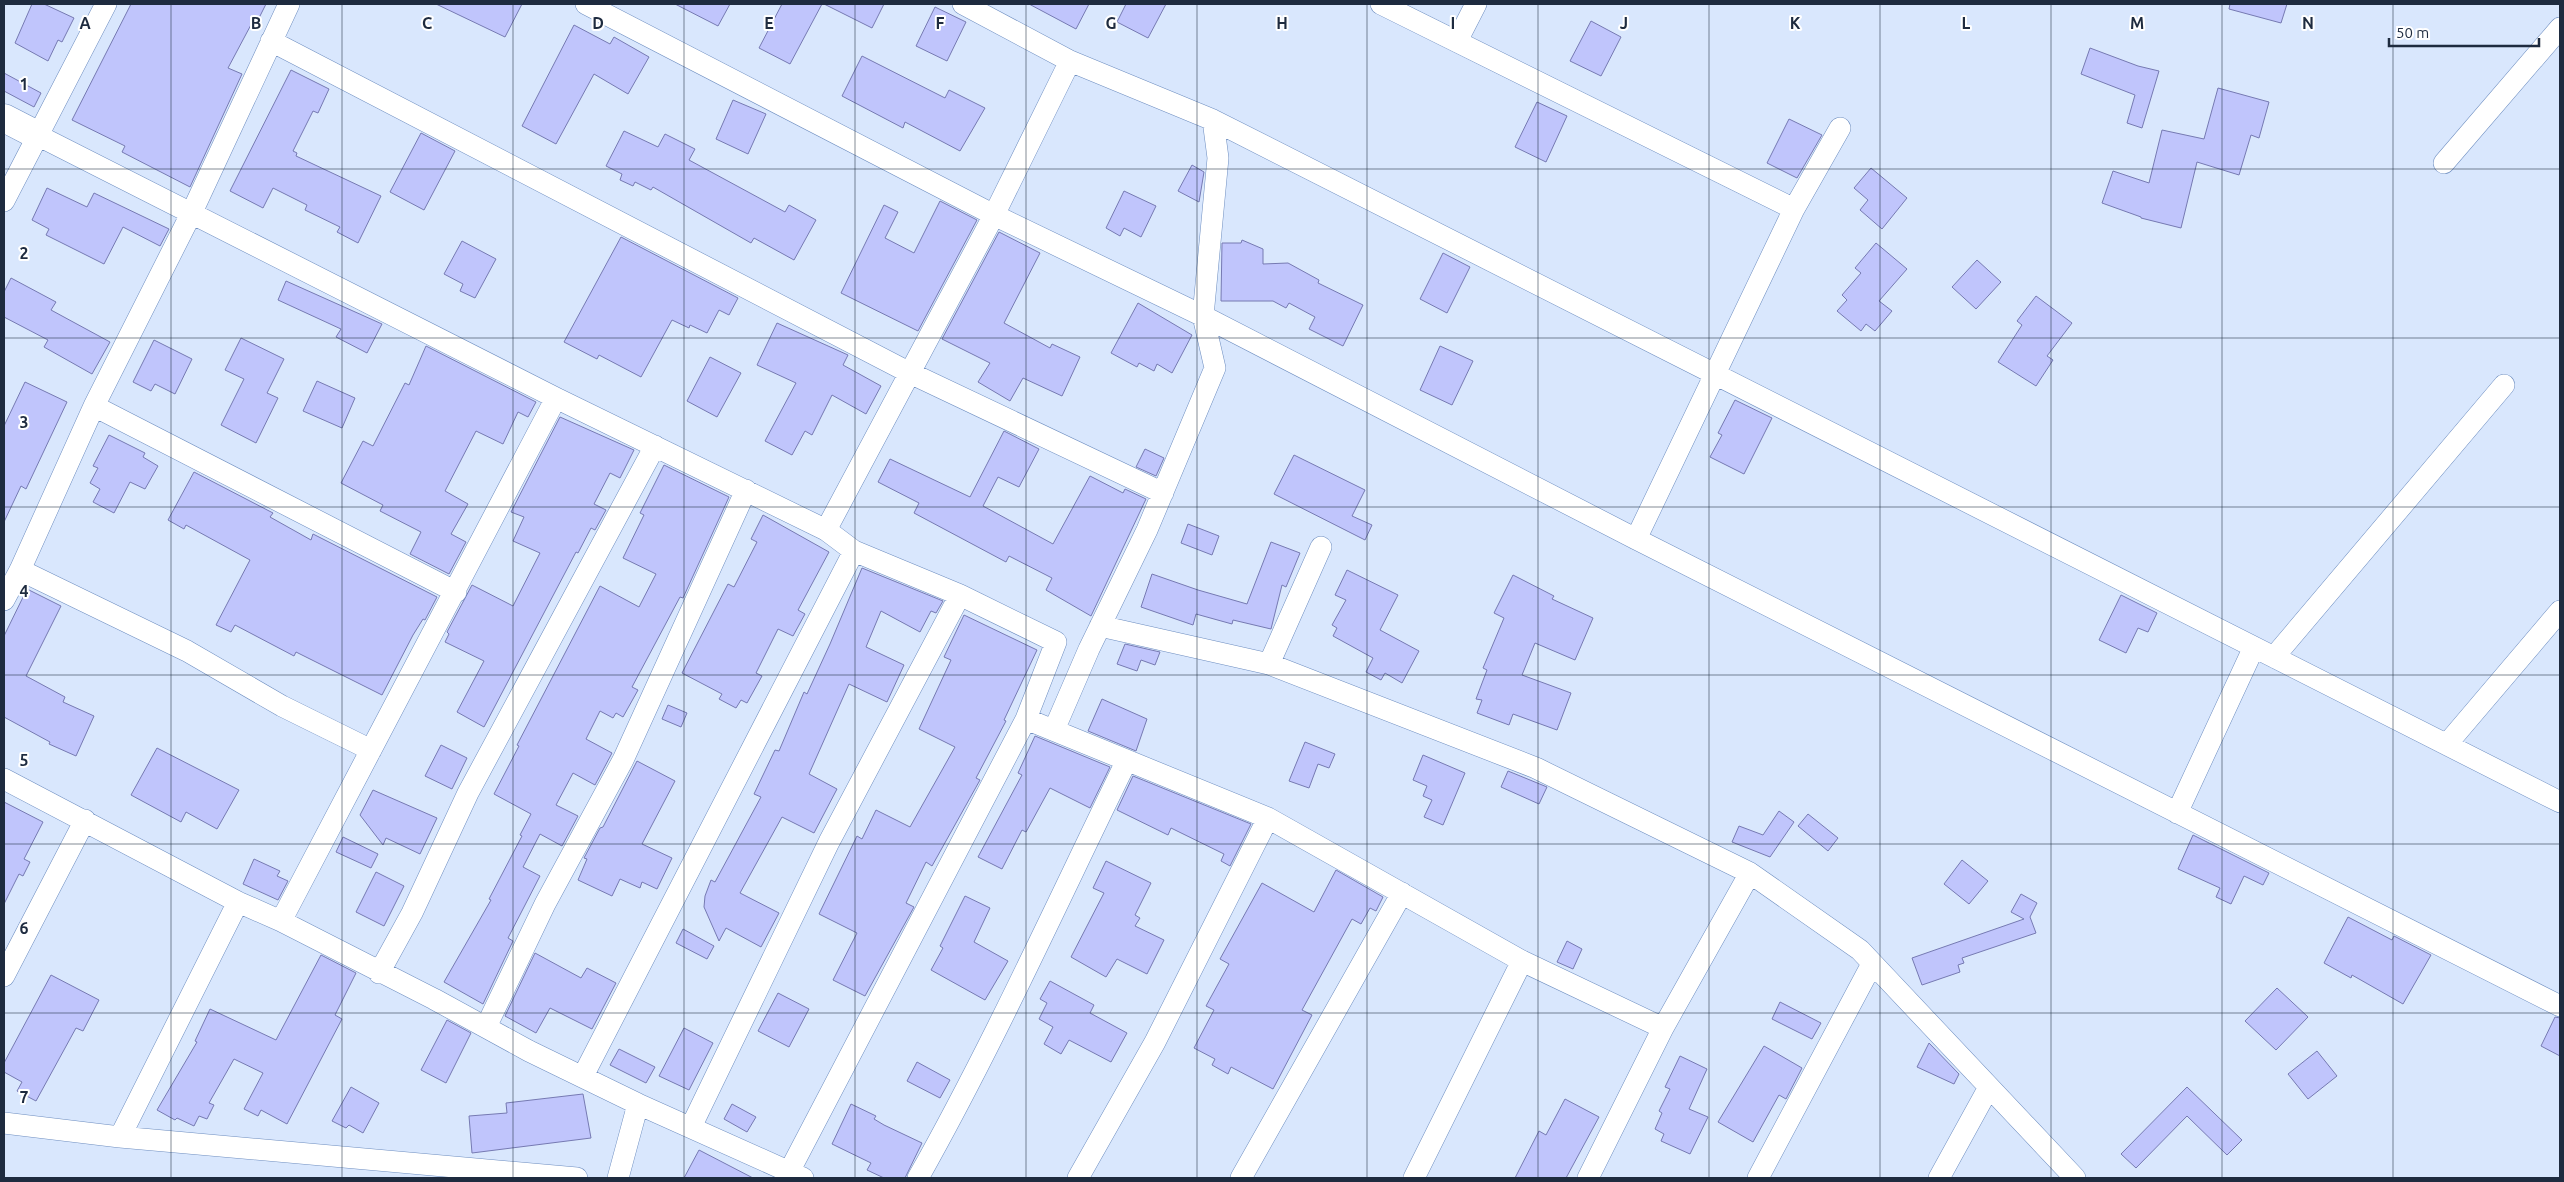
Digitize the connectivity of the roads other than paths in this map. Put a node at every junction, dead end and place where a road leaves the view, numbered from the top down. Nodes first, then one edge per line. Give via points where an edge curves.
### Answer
1 (106, 4) edge
2 (289, 4) edge
3 (586, 4) edge
4 (963, 4) edge
5 (1381, 4) edge
6 (1476, 4) edge
7 (2560, 28) edge
8 (271, 41) junction
9 (1457, 42) junction
10 (1070, 61) junction
11 (4, 118) edge
12 (1213, 120) junction
13 (1840, 128) dead end
14 (39, 136) junction
15 (2444, 163) dead end
16 (4, 201) edge
17 (1794, 209) junction
18 (192, 212) junction
19 (994, 215) junction
20 (1203, 316) junction
21 (910, 373) junction
22 (1715, 374) junction
23 (2504, 385) dead end
24 (556, 398) junction
25 (94, 406) junction
26 (655, 446) junction
27 (746, 490) junction
28 (1162, 493) junction
29 (826, 530) junction
30 (1636, 539) junction
31 (1321, 547) dead end
32 (854, 550) junction
33 (20, 570) junction
34 (456, 592) junction
35 (960, 595) junction
36 (4, 600) edge
37 (2560, 611) edge
38 (1100, 626) junction
39 (2254, 647) junction
40 (2274, 657) junction
41 (1269, 664) junction
42 (1026, 719) junction
43 (1054, 730) junction
44 (2447, 744) junction
45 (372, 750) junction
46 (1126, 762) junction
47 (4, 779) edge
48 (2560, 802) edge
49 (2177, 813) junction
50 (1268, 818) junction
51 (85, 820) junction
52 (1750, 874) junction
53 (1402, 892) junction
54 (238, 902) junction
55 (281, 921) junction
56 (1522, 961) junction
57 (1872, 964) junction
58 (379, 973) junction
59 (4, 976) edge
60 (2560, 1006) edge
61 (486, 1027) junction
62 (1663, 1028) junction
63 (583, 1076) junction
64 (1988, 1089) junction
65 (638, 1104) junction
66 (4, 1122) edge
67 (690, 1127) junction
68 (120, 1137) junction
69 (796, 1175) edge
70 (577, 1178) edge
71 (618, 1178) edge
72 (918, 1178) edge
73 (1078, 1178) edge
74 (1241, 1178) edge
75 (1414, 1178) edge
76 (1588, 1178) edge
77 (1758, 1178) edge
78 (1939, 1178) edge
79 (2074, 1178) edge

1 - 14 street
2 - 8 street
3 - 19 street
4 - 10 street
5 - 9 street
6 - 9 street
7 - 15 street
8 - 18 street
8 - 21 street
9 - 17 street
10 - 12 street
10 - 19 street
11 - 14 street
12 - 20 street via 1218,158
12 - 22 street
13 - 17 street
14 - 16 street
14 - 18 street
17 - 22 street
18 - 24 street
18 - 25 street
19 - 20 street
19 - 21 street
20 - 28 street via 1214,368
20 - 30 street
21 - 28 street
21 - 29 street
22 - 30 street
22 - 39 street
23 - 40 street
24 - 26 street
24 - 34 street
25 - 33 street
25 - 34 street
26 - 27 street
26 - 58 street via 468,793 412,913
27 - 29 street
27 - 61 street via 624,760 545,904
28 - 38 street
29 - 32 street
30 - 49 street
31 - 41 street
32 - 35 street
32 - 63 street
33 - 36 street
33 - 45 street via 186,651 282,706
34 - 45 street
35 - 42 street via 1056,642
35 - 67 street via 829,842
37 - 44 street
38 - 41 street
38 - 43 street
39 - 40 street
39 - 49 street
40 - 44 street
41 - 52 street via 1536,768
42 - 43 street
42 - 69 street
43 - 46 street
44 - 48 street
45 - 55 street
46 - 50 street
46 - 72 street via 945,1130
47 - 51 street
49 - 60 street
50 - 53 street
50 - 73 street via 1154,1042
51 - 54 street
51 - 59 street
52 - 57 street via 1860,950
52 - 62 street
53 - 56 street
53 - 74 street
54 - 55 street
54 - 68 street
55 - 58 street
56 - 62 street
56 - 75 street
57 - 64 street
57 - 77 street
58 - 61 street
61 - 63 street
62 - 76 street
63 - 65 street
64 - 78 street
64 - 79 street
65 - 67 street
65 - 71 street
66 - 68 street
67 - 69 street
68 - 70 street

